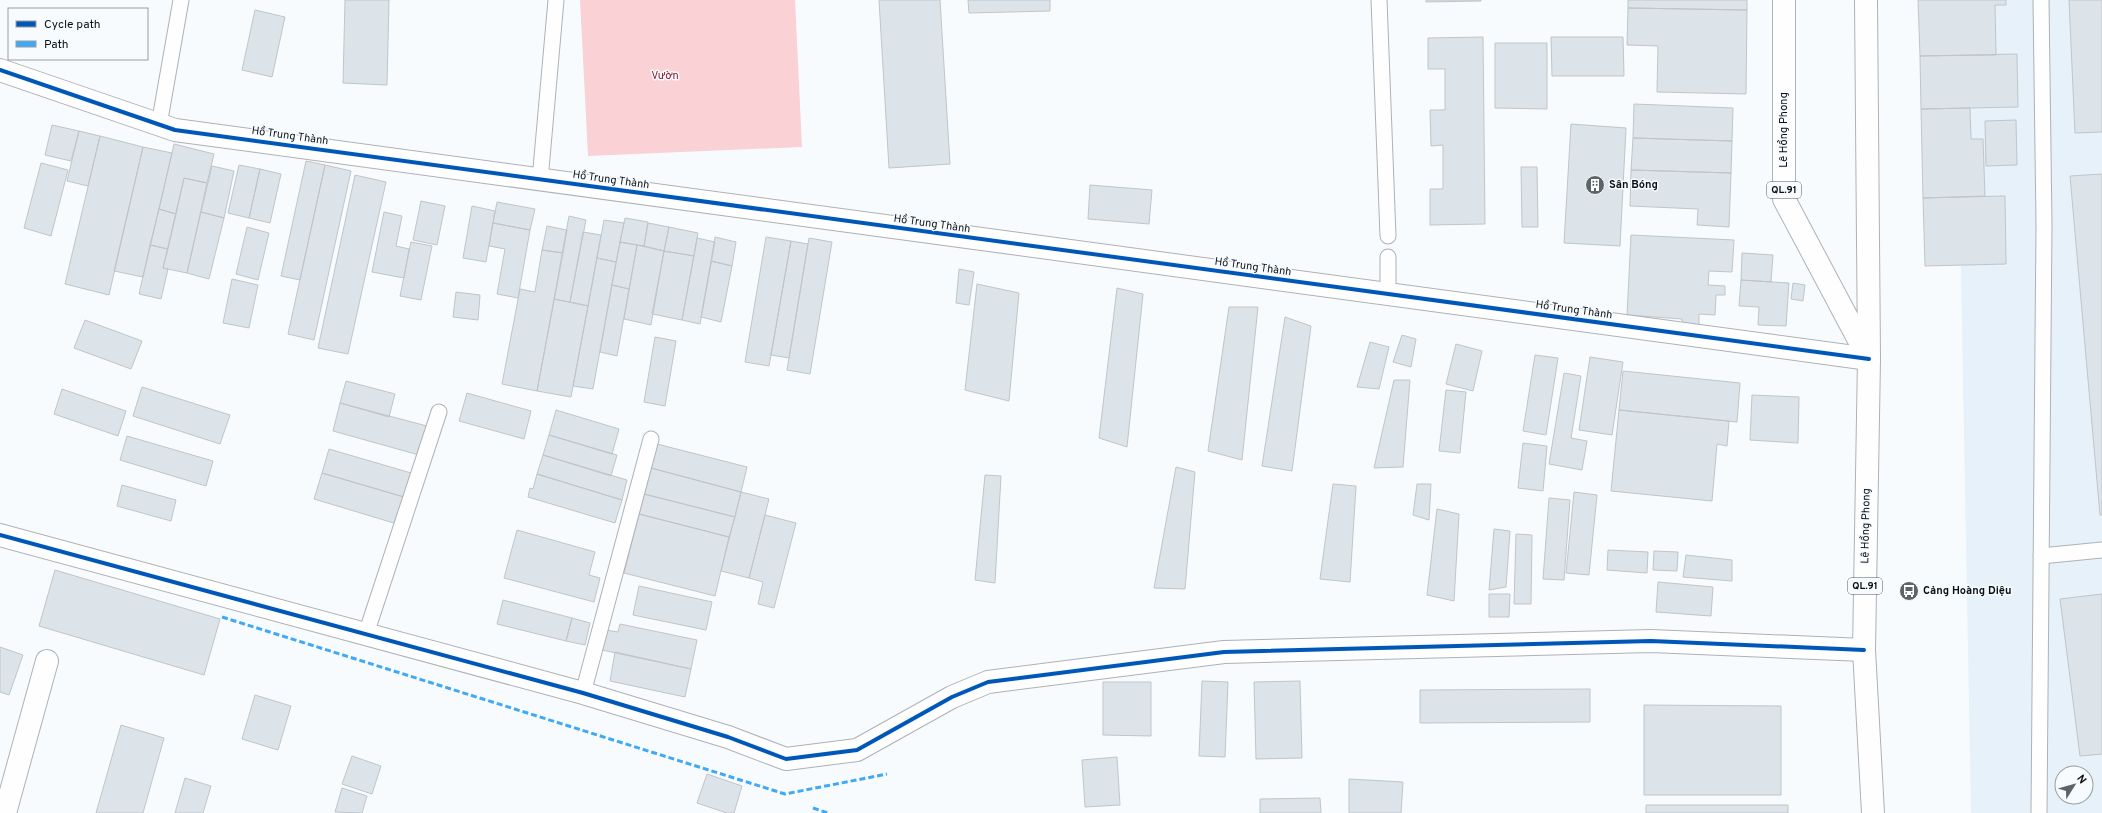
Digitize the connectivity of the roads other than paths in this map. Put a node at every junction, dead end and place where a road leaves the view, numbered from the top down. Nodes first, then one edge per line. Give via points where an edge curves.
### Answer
1 (181, 0) edge
2 (556, 0) edge
3 (1379, 0) edge
4 (1784, 0) edge
5 (1866, 0) edge
6 (2041, 0) edge
7 (0, 70) edge
8 (159, 125) junction
9 (540, 180) junction
10 (1388, 236) dead end
11 (1388, 257) dead end
12 (1388, 294) junction
13 (1869, 360) junction
14 (439, 412) dead end
15 (651, 439) dead end
16 (0, 535) edge
17 (2102, 550) edge
18 (2041, 556) junction
19 (366, 634) junction
20 (1864, 650) junction
21 (47, 661) dead end
22 (583, 693) junction
23 (5, 813) edge
24 (1873, 813) edge
25 (2038, 813) edge

1 - 8 lane
2 - 9 lane
3 - 10 lane
4 - 13 main road, Lê Hồng Phong / QL.91 via 1784,199
5 - 13 main road, Lê Hồng Phong / QL.91
6 - 18 lane via 2044,225
7 - 8 main road, Hồ Trung Thành
8 - 9 main road, Hồ Trung Thành via 175,130
9 - 12 main road, Hồ Trung Thành
11 - 12 lane
12 - 13 main road, Hồ Trung Thành
13 - 20 main road, Lê Hồng Phong / QL.91
14 - 19 lane
15 - 22 lane
16 - 19 main road
17 - 18 lane
18 - 25 lane
19 - 22 main road
20 - 22 main road via 1651,641 1224,652 988,682 952,697 857,750 786,759 728,737
20 - 24 main road, Lê Hồng Phong / QL.91
21 - 23 main road

